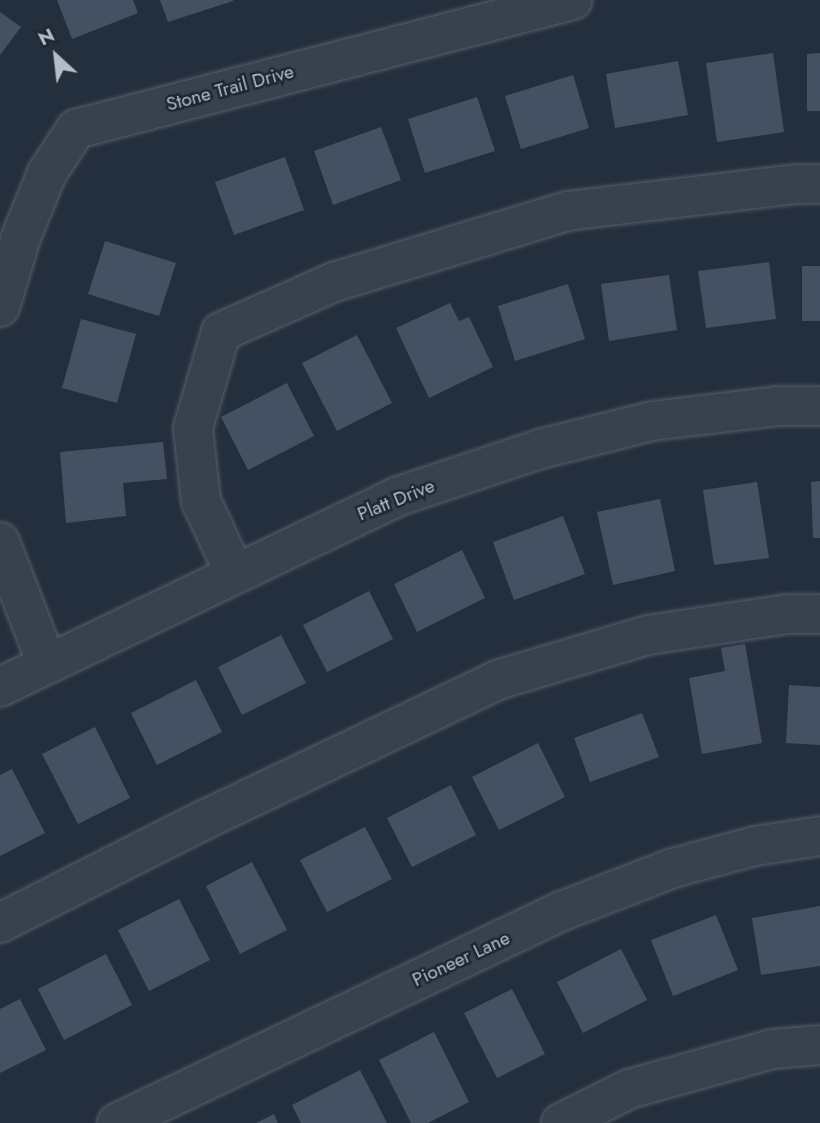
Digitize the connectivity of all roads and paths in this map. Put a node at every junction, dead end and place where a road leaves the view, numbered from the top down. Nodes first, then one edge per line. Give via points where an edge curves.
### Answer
1 (573, 0) edge
2 (820, 184) edge
3 (0, 307) edge
4 (820, 406) edge
5 (0, 542) edge
6 (235, 574) junction
7 (820, 614) edge
8 (47, 664) junction
9 (0, 687) edge
10 (820, 836) edge
11 (0, 923) edge
12 (820, 1045) edge
13 (117, 1123) edge
14 (561, 1123) edge

1 - 3 street, Stone Trail Drive via 76,129 47,173
2 - 6 street via 567,211 334,282 221,332 192,428 201,501
4 - 6 street, Platt Drive via 777,406 652,421 540,449 396,497
5 - 8 street
6 - 8 street, Platt Drive
7 - 11 street via 787,614 648,635 497,680
8 - 9 street, Platt Drive
10 - 13 street, Pioneer Lane via 755,846 673,867 562,911
12 - 14 street via 772,1049 629,1089

